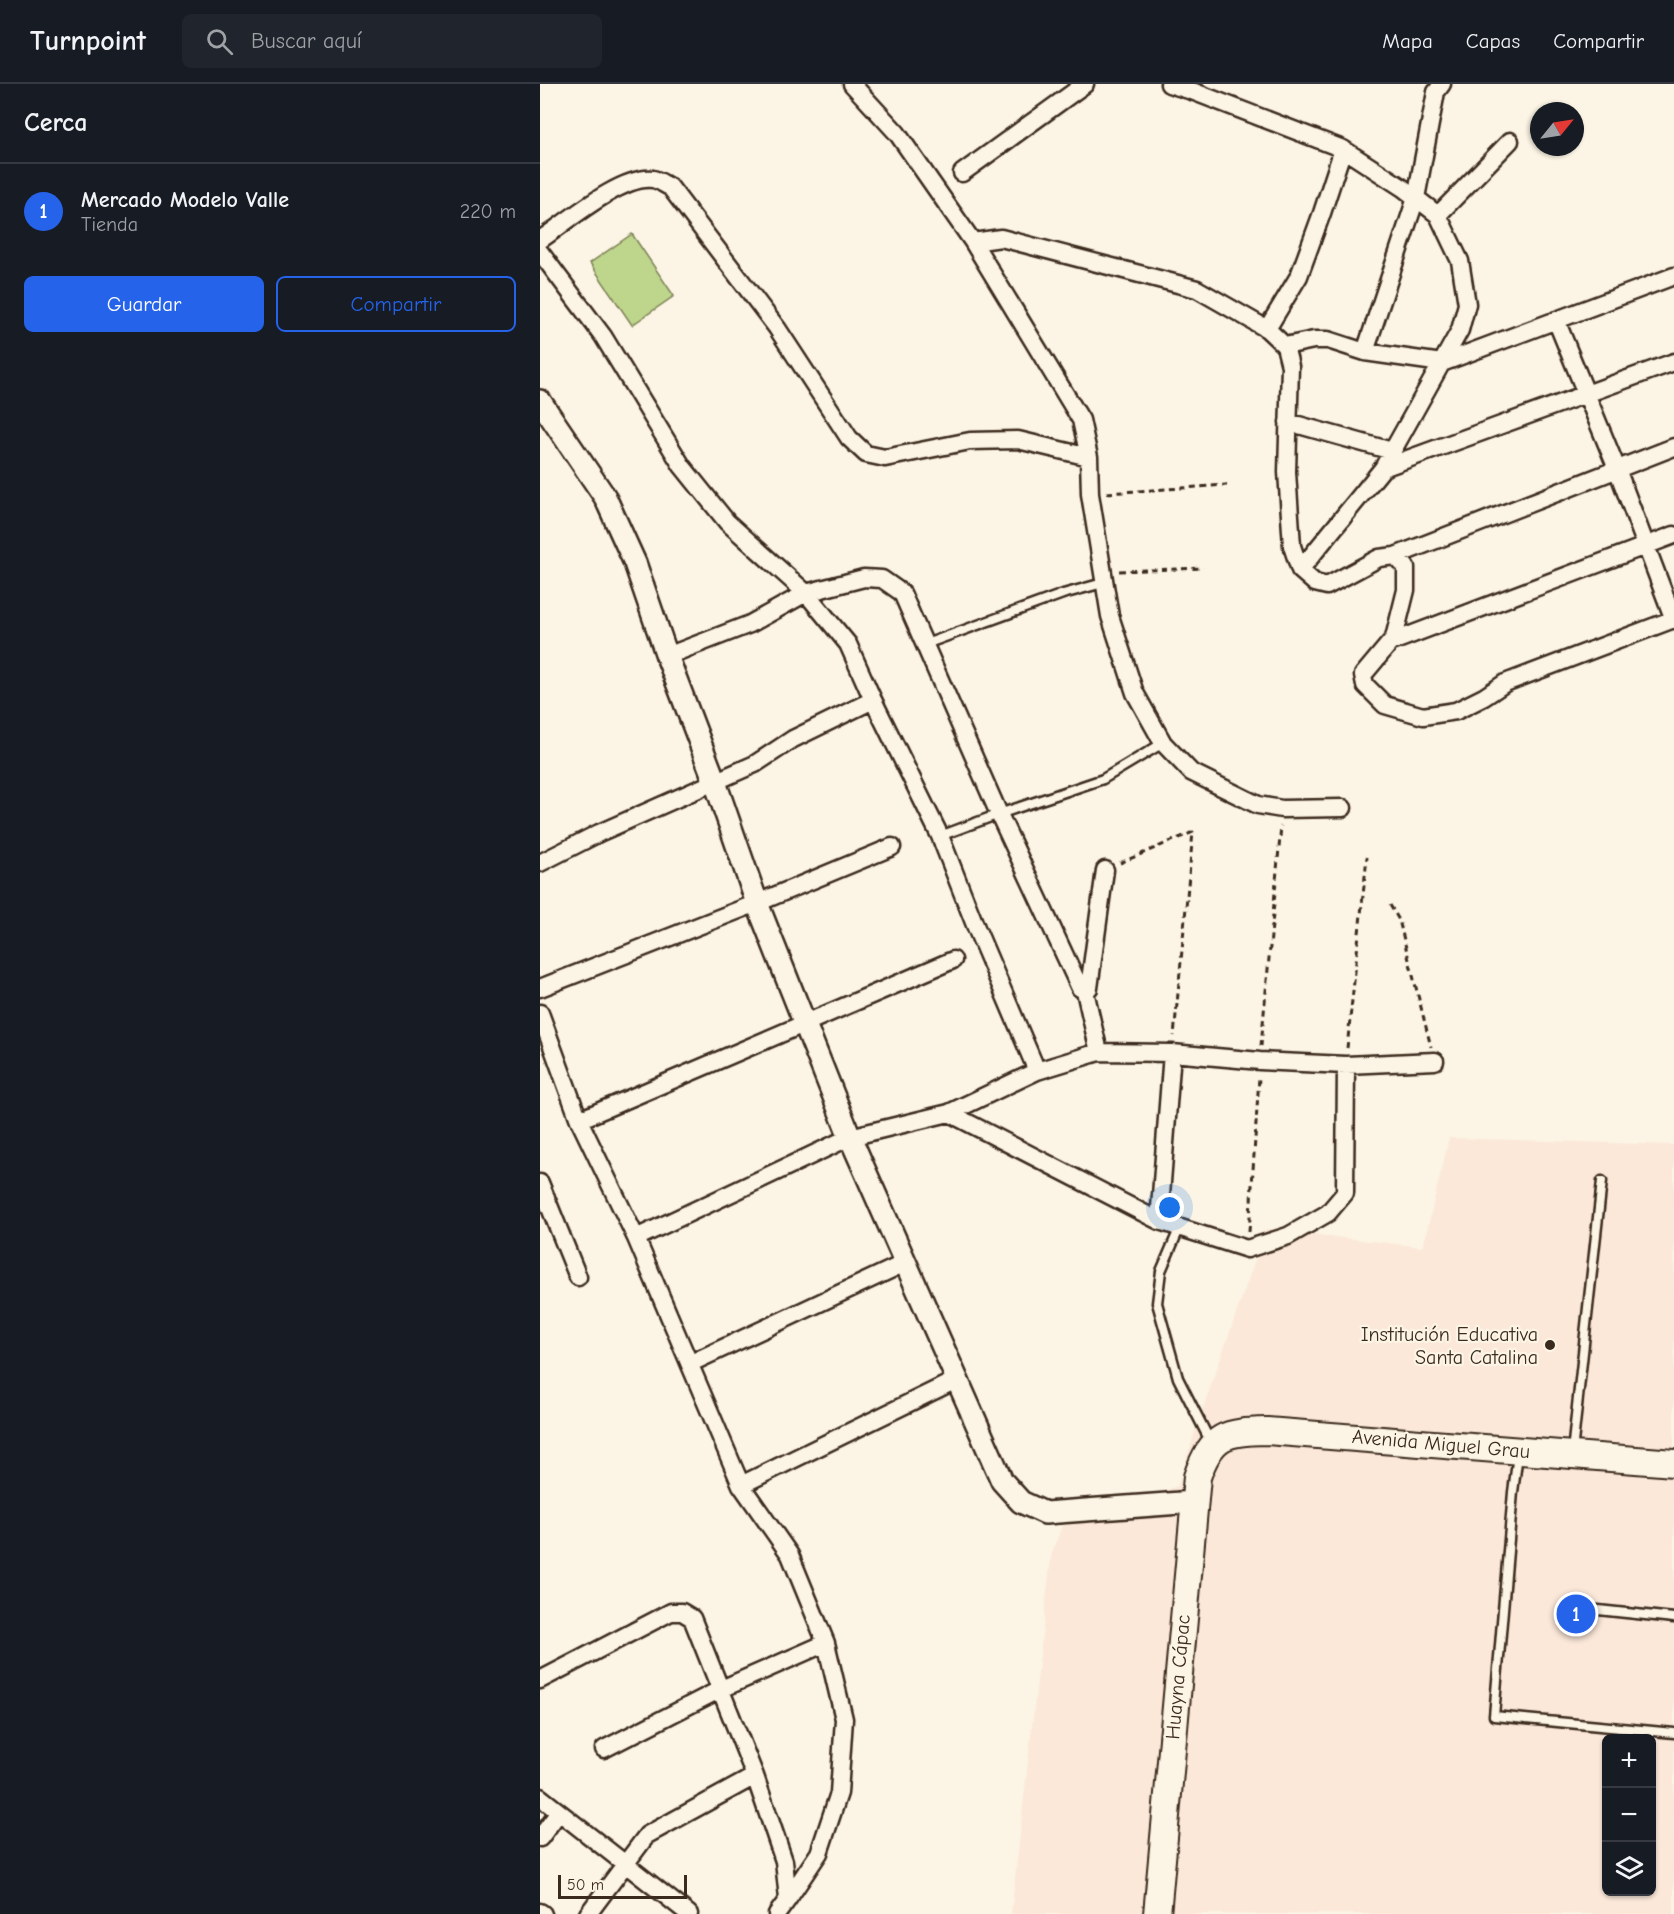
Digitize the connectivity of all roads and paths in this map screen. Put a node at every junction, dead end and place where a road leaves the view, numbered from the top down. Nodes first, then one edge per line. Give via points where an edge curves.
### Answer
1 (852, 84) edge
2 (1085, 84) edge
3 (1169, 84) edge
4 (1442, 84) edge
5 (1204, 89) edge
6 (1510, 141) dead end
7 (1343, 149) junction
8 (962, 173) dead end
9 (1416, 198) junction
10 (1438, 215) junction
11 (540, 240) edge
12 (973, 242) junction
13 (540, 252) edge
14 (1674, 276) edge
15 (1556, 320) junction
16 (1268, 329) junction
17 (1285, 346) junction
18 (1365, 352) junction
19 (1674, 362) edge
20 (1442, 363) junction
21 (1586, 394) junction
22 (540, 401) edge
23 (1288, 422) junction
24 (1674, 447) edge
25 (1392, 451) junction
26 (1089, 457) junction
27 (1383, 468) junction
28 (1617, 469) junction
29 (1227, 485) dead end
30 (1090, 494) junction
31 (1674, 535) edge
32 (1646, 546) junction
33 (1395, 556) junction
34 (1203, 568) dead end
35 (1300, 570) junction
36 (1103, 578) junction
37 (806, 593) junction
38 (1674, 619) edge
39 (1392, 642) junction
40 (923, 645) junction
41 (667, 656) junction
42 (873, 700) junction
43 (1163, 743) junction
44 (715, 782) junction
45 (1343, 808) dead end
46 (1282, 809) junction
47 (999, 814) junction
48 (940, 836) junction
49 (892, 847) dead end
50 (1367, 857) dead end
51 (540, 863) edge
52 (1105, 870) joint
53 (757, 903) junction
54 (1390, 905) dead end
55 (953, 960) dead end
56 (540, 988) edge
57 (1085, 991) junction
58 (540, 1013) edge
59 (805, 1024) junction
60 (1099, 1052) junction
61 (1172, 1053) junction
62 (1260, 1061) junction
63 (1435, 1061) joint
64 (1346, 1065) junction
65 (1038, 1071) junction
66 (950, 1113) junction
67 (579, 1120) junction
68 (850, 1137) junction
69 (1602, 1181) dead end
70 (540, 1183) edge
71 (1159, 1221) junction
72 (1180, 1227) junction
73 (636, 1238) junction
74 (1247, 1249) junction
75 (906, 1262) junction
76 (578, 1277) dead end
77 (691, 1363) junction
78 (956, 1380) junction
79 (1212, 1445) junction
80 (1519, 1451) junction
81 (1572, 1455) junction
82 (1674, 1463) edge
83 (741, 1485) junction
84 (1194, 1502) junction
85 (1598, 1610) dead end
86 (1674, 1618) edge
87 (825, 1643) junction
88 (540, 1680) edge
89 (719, 1690) junction
90 (1674, 1733) edge
91 (604, 1749) dead end
92 (755, 1776) junction
93 (540, 1797) edge
94 (560, 1812) junction
95 (540, 1838) edge
96 (625, 1864) junction
97 (788, 1899) junction
98 (588, 1914) edge
99 (689, 1914) edge
100 (777, 1914) edge
101 (1157, 1914) edge

1 - 12 street via 897,133
2 - 8 street
3 - 5 street
4 - 9 street via 1436,92
5 - 7 street
6 - 10 street
7 - 9 street
7 - 16 street via 1299,276
9 - 10 street
9 - 18 street
10 - 20 street via 1461,261 1467,304 1460,330
11 - 26 street via 616,187 654,179 670,187 777,328 849,438 866,454 885,458 970,441 1018,440
12 - 16 street via 1001,238 1197,289
12 - 26 street via 1081,420
13 - 37 street via 603,336 682,466 727,522
14 - 15 street
15 - 20 street
15 - 21 street
16 - 17 street
17 - 18 street via 1328,340
17 - 23 street via 1290,366
18 - 20 street
19 - 21 street
20 - 25 street
21 - 27 street
21 - 28 street
22 - 41 street via 605,497 635,563
23 - 25 street
23 - 35 street via 1292,546
24 - 28 street
25 - 27 street
26 - 30 street
27 - 35 street
28 - 32 street
28 - 33 street
29 - 30 path
30 - 36 street
31 - 32 street
32 - 38 street
32 - 39 street
33 - 35 street via 1379,558 1327,586 1315,583
33 - 39 street via 1406,567 1406,590
34 - 36 path
36 - 40 lane
36 - 43 street via 1110,616 1135,693
37 - 40 street via 864,578 882,579 902,593
37 - 41 street via 750,624
37 - 42 street via 848,644
38 - 39 street via 1506,683 1456,711 1423,716 1385,705 1365,685 1364,675
40 - 47 street
41 - 44 street
42 - 44 street
42 - 48 street
43 - 46 street via 1191,772 1258,805
43 - 47 lane via 1103,779
44 - 51 street
44 - 53 street
45 - 46 street
46 - 62 path
47 - 48 lane
47 - 57 street via 1080,988
48 - 65 street
49 - 53 street
50 - 64 path
52 - 57 street via 1089,988
52 - 61 path via 1193,832
53 - 56 street
53 - 59 street
54 - 63 path via 1399,920
55 - 59 street
57 - 60 street
58 - 67 street
59 - 67 street
59 - 68 street
60 - 61 street
60 - 65 street
61 - 62 street
61 - 71 street
62 - 64 street
62 - 74 path
63 - 64 street
64 - 74 street via 1345,1193 1328,1214 1288,1236
65 - 66 street
66 - 68 street
66 - 71 street
67 - 73 street
68 - 73 street
68 - 75 street
69 - 81 lane
70 - 76 street
71 - 72 street
72 - 74 street
72 - 79 lane via 1161,1271 1157,1303 1178,1378
73 - 77 street
75 - 77 street
75 - 78 street
77 - 83 street
78 - 83 street
78 - 84 street via 1002,1481 1021,1502 1045,1513
79 - 80 main road, Avenida Miguel Grau via 1239,1431 1267,1431
79 - 84 main road, Huayna Cápac via 1197,1477
80 - 81 main road, Avenida Miguel Grau
80 - 90 lane via 1494,1716
81 - 82 main road, Avenida Miguel Grau
83 - 87 street via 790,1555
84 - 101 main road, Huayna Cápac
85 - 86 lane
87 - 89 street
87 - 97 street via 844,1719 839,1793 819,1853
88 - 89 street via 671,1612 682,1612 692,1618
89 - 91 street
89 - 92 street
92 - 96 street via 647,1835
92 - 97 street via 784,1861
93 - 94 street
94 - 95 street
94 - 96 street
96 - 98 street
96 - 99 street
97 - 100 street

